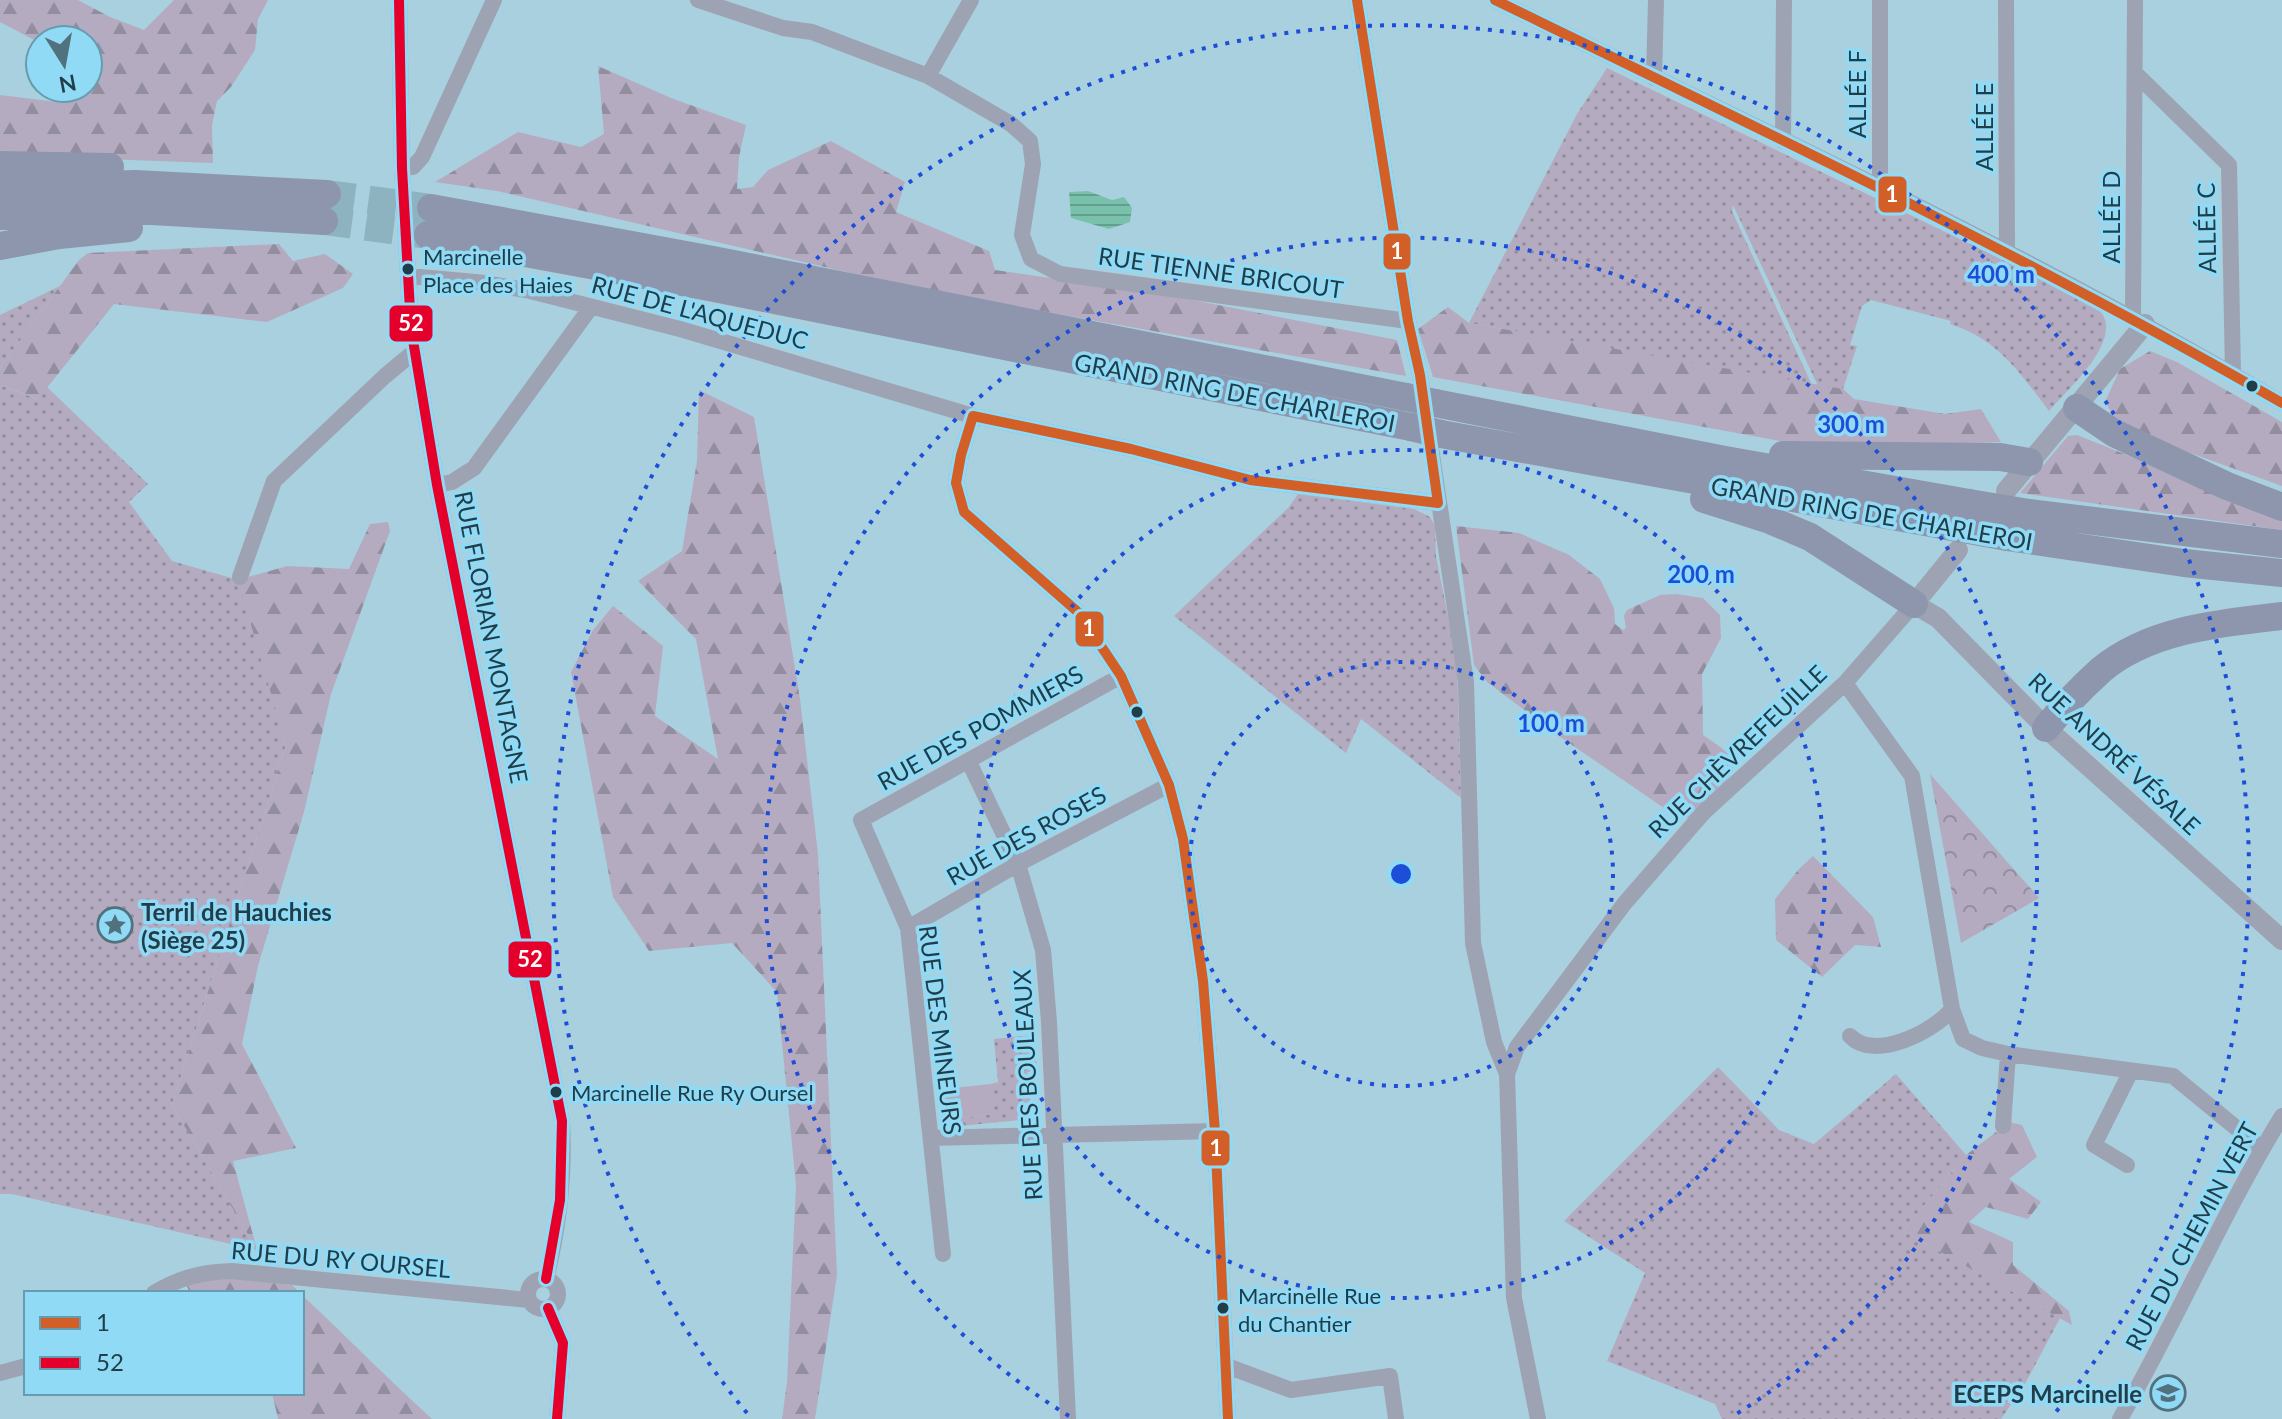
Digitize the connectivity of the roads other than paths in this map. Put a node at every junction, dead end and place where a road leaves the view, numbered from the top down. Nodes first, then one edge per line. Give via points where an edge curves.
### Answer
1 (399, 0) edge
2 (494, 0) edge
3 (698, 0) edge
4 (971, 0) edge
5 (1357, 0) edge
6 (1495, 0) edge
7 (1656, 0) edge
8 (1784, 0) edge
9 (1880, 0) edge
10 (2006, 0) edge
11 (2135, 0) edge
12 (1528, 8) edge
13 (2135, 73) junction
14 (928, 76) junction
15 (1654, 78) junction
16 (2168, 106) junction
17 (2134, 117) junction
18 (1783, 141) junction
19 (0, 165) edge
20 (402, 168) junction
21 (220, 187) junction
22 (0, 188) edge
23 (1880, 188) junction
24 (0, 216) edge
25 (255, 217) junction
26 (0, 246) edge
27 (2007, 253) junction
28 (409, 276) junction
29 (591, 307) junction
30 (2139, 320) junction
31 (1408, 321) junction
32 (415, 351) junction
33 (2233, 374) junction
34 (2282, 403) edge
35 (2077, 408) junction
36 (973, 416) junction
37 (1725, 460) junction
38 (2029, 462) junction
39 (1646, 473) junction
40 (437, 485) junction
41 (2006, 491) dead end
42 (1438, 503) junction
43 (2282, 507) edge
44 (1952, 538) junction
45 (2282, 544) edge
46 (2282, 573) edge
47 (240, 577) dead end
48 (1914, 604) junction
49 (2282, 616) edge
50 (1121, 676) junction
51 (1845, 683) junction
52 (2046, 728) junction
53 (969, 762) junction
54 (1169, 785) junction
55 (861, 820) joint
56 (1018, 864) junction
57 (908, 928) junction
58 (2282, 940) edge
59 (1952, 1009) junction
60 (1850, 1036) dead end
61 (2008, 1054) junction
62 (2131, 1071) junction
63 (1507, 1074) junction
64 (2282, 1116) edge
65 (2003, 1126) dead end
66 (1215, 1131) junction
67 (1055, 1135) junction
68 (931, 1138) junction
69 (2262, 1149) junction
70 (2127, 1165) dead end
71 (943, 1254) dead end
72 (546, 1279) junction
73 (157, 1291) edge
74 (529, 1300) junction
75 (548, 1308) junction
76 (1227, 1366) junction
77 (24, 1367) edge
78 (0, 1373) edge
79 (557, 1419) edge
80 (1068, 1419) edge
81 (1228, 1419) edge
82 (1396, 1419) edge
83 (1538, 1419) edge
84 (2120, 1419) edge

1 - 20 street, RUE FLORIAN MONTAGNE
2 - 20 street via 422,157 415,166
3 - 14 street via 812,32
4 - 14 street
5 - 31 street
6 - 12 street
7 - 15 street
8 - 18 street
9 - 23 street, ALLÉE F
10 - 27 street, ALLÉE E
11 - 13 street, ALLÉE D
12 - 15 street
13 - 16 street, ALLÉE C
13 - 17 street, ALLÉE D
14 - 31 street, RUE TIENNE BRICOUT via 1011,124 1030,141 1033,164 1022,235 1031,259 1060,274
15 - 18 street
16 - 17 street via 2144,107
16 - 33 street, ALLÉE C via 2229,165
17 - 30 street, ALLÉE D
18 - 23 street
19 - 21 highway via 204,169
20 - 28 street, RUE FLORIAN MONTAGNE
21 - 22 highway
21 - 25 highway via 326,208
23 - 27 street
24 - 25 highway via 134,210
25 - 26 highway via 229,228 140,227
27 - 30 street
28 - 29 street, RUE DE L'AQUEDUC via 486,283
28 - 32 street, RUE FLORIAN MONTAGNE
29 - 36 street, RUE DE L'AQUEDUC
29 - 40 street via 474,468
30 - 33 street
30 - 35 street
31 - 42 street
32 - 40 street, RUE FLORIAN MONTAGNE
32 - 47 street via 274,481
33 - 34 street
35 - 38 street
35 - 43 highway via 2114,433
36 - 42 street, RUE DE L'AQUEDUC via 1250,480
36 - 50 street via 956,483 964,512 1079,613
37 - 38 highway via 1769,455 2000,457
37 - 39 highway, GRAND RING DE CHARLEROI, bridge via 713,260 429,221 709,287
37 - 45 highway, GRAND RING DE CHARLEROI, bridge via 2029,513
38 - 41 street
39 - 44 highway, GRAND RING DE CHARLEROI
39 - 48 highway via 1679,492 1810,537
40 - 72 street, RUE FLORIAN MONTAGNE via 562,1121 563,1179
42 - 63 street via 1466,682 1473,943 1494,1042
44 - 46 highway, GRAND RING DE CHARLEROI, bridge via 2007,537
44 - 48 street, RUE CHÈVREFEUILLE
48 - 51 street, RUE CHÈVREFEUILLE
48 - 52 street, RUE ANDRÉ VÉSALE via 1938,618
49 - 52 highway via 2221,624 2136,649 2104,668
50 - 53 street, RUE DES POMMIERS
50 - 54 street
51 - 59 street via 1912,776
51 - 63 street, RUE CHÈVREFEUILLE via 1704,812 1634,892 1517,1047
52 - 58 street, RUE ANDRÉ VÉSALE
53 - 55 street, RUE DES POMMIERS
53 - 56 street, RUE DES BOULEAUX
54 - 56 street, RUE DES ROSES
54 - 66 street via 1183,839 1203,981
55 - 57 street, RUE DES MINEURS
56 - 57 street, RUE DES ROSES
56 - 67 street, RUE DES BOULEAUX via 1043,950
57 - 68 street, RUE DES MINEURS
59 - 60 street via 1921,1035 1895,1043 1874,1045
59 - 61 street via 1963,1039
61 - 62 street
61 - 65 street
62 - 69 street via 2173,1076
62 - 70 street via 2094,1145
63 - 83 street via 1514,1298
64 - 69 street, RUE DU CHEMIN VERT
66 - 67 street
66 - 76 street
67 - 68 street
67 - 80 street, RUE DES BOULEAUX
68 - 71 street, RUE DES MINEURS
69 - 84 street, RUE DU CHEMIN VERT
72 - 74 street via 530,1285
72 - 75 street via 558,1291
73 - 74 street, RUE DU RY OURSEL via 201,1272 232,1271
74 - 75 street via 535,1307
75 - 79 street via 563,1343
76 - 81 street
76 - 82 street via 1291,1390 1390,1376
77 - 78 street

